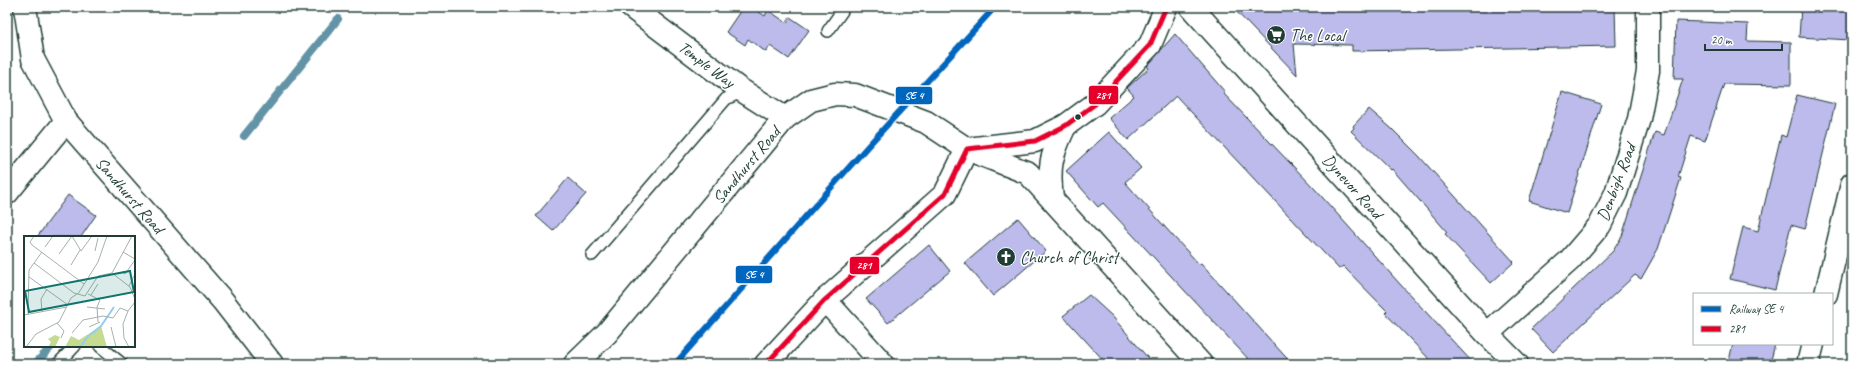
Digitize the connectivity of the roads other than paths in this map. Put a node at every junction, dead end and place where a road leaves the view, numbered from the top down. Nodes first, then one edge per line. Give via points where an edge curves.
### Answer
1 (25, 7) edge
2 (631, 7) edge
3 (843, 7) edge
4 (1166, 7) edge
5 (1191, 7) edge
6 (1648, 7) edge
7 (828, 31) dead end
8 (743, 91) junction
9 (786, 118) junction
10 (66, 121) junction
11 (1065, 126) junction
12 (967, 149) junction
13 (1852, 184) edge
14 (7, 193) edge
15 (1052, 199) junction
16 (1847, 229) edge
17 (592, 255) dead end
18 (1826, 293) edge
19 (826, 300) junction
20 (1487, 334) junction
21 (1813, 345) edge
22 (74, 347) edge
23 (101, 347) edge
24 (58, 364) edge
25 (122, 364) edge
26 (272, 364) edge
27 (575, 364) edge
28 (766, 364) edge
29 (883, 364) edge
30 (1201, 364) edge
31 (1517, 364) edge
32 (1808, 364) edge

1 - 10 street, Sandhurst Road via 33,58
2 - 8 street, Temple Way
3 - 7 lane
4 - 11 street via 1150,45 1095,104
5 - 20 street, Dynevor Road
6 - 20 street, Denbigh Road via 1648,71 1639,119 1616,193 1600,225 1570,260
8 - 9 street, Temple Way
8 - 17 lane via 726,99
9 - 12 street, Sandhurst Road via 812,100 836,94 855,95 926,122
9 - 27 street, Sandhurst Road via 607,332
10 - 14 street
10 - 26 street, Sandhurst Road via 223,301
11 - 12 street via 1035,141
11 - 15 street via 1055,148 1049,173
12 - 15 street, Sandhurst Road via 1028,172
12 - 19 street via 945,194
13 - 16 street
15 - 30 street, Sandhurst Road
16 - 18 street
19 - 28 street
19 - 29 street
20 - 31 street, Dynevor Road
21 - 32 street
22 - 24 lane
23 - 25 lane

